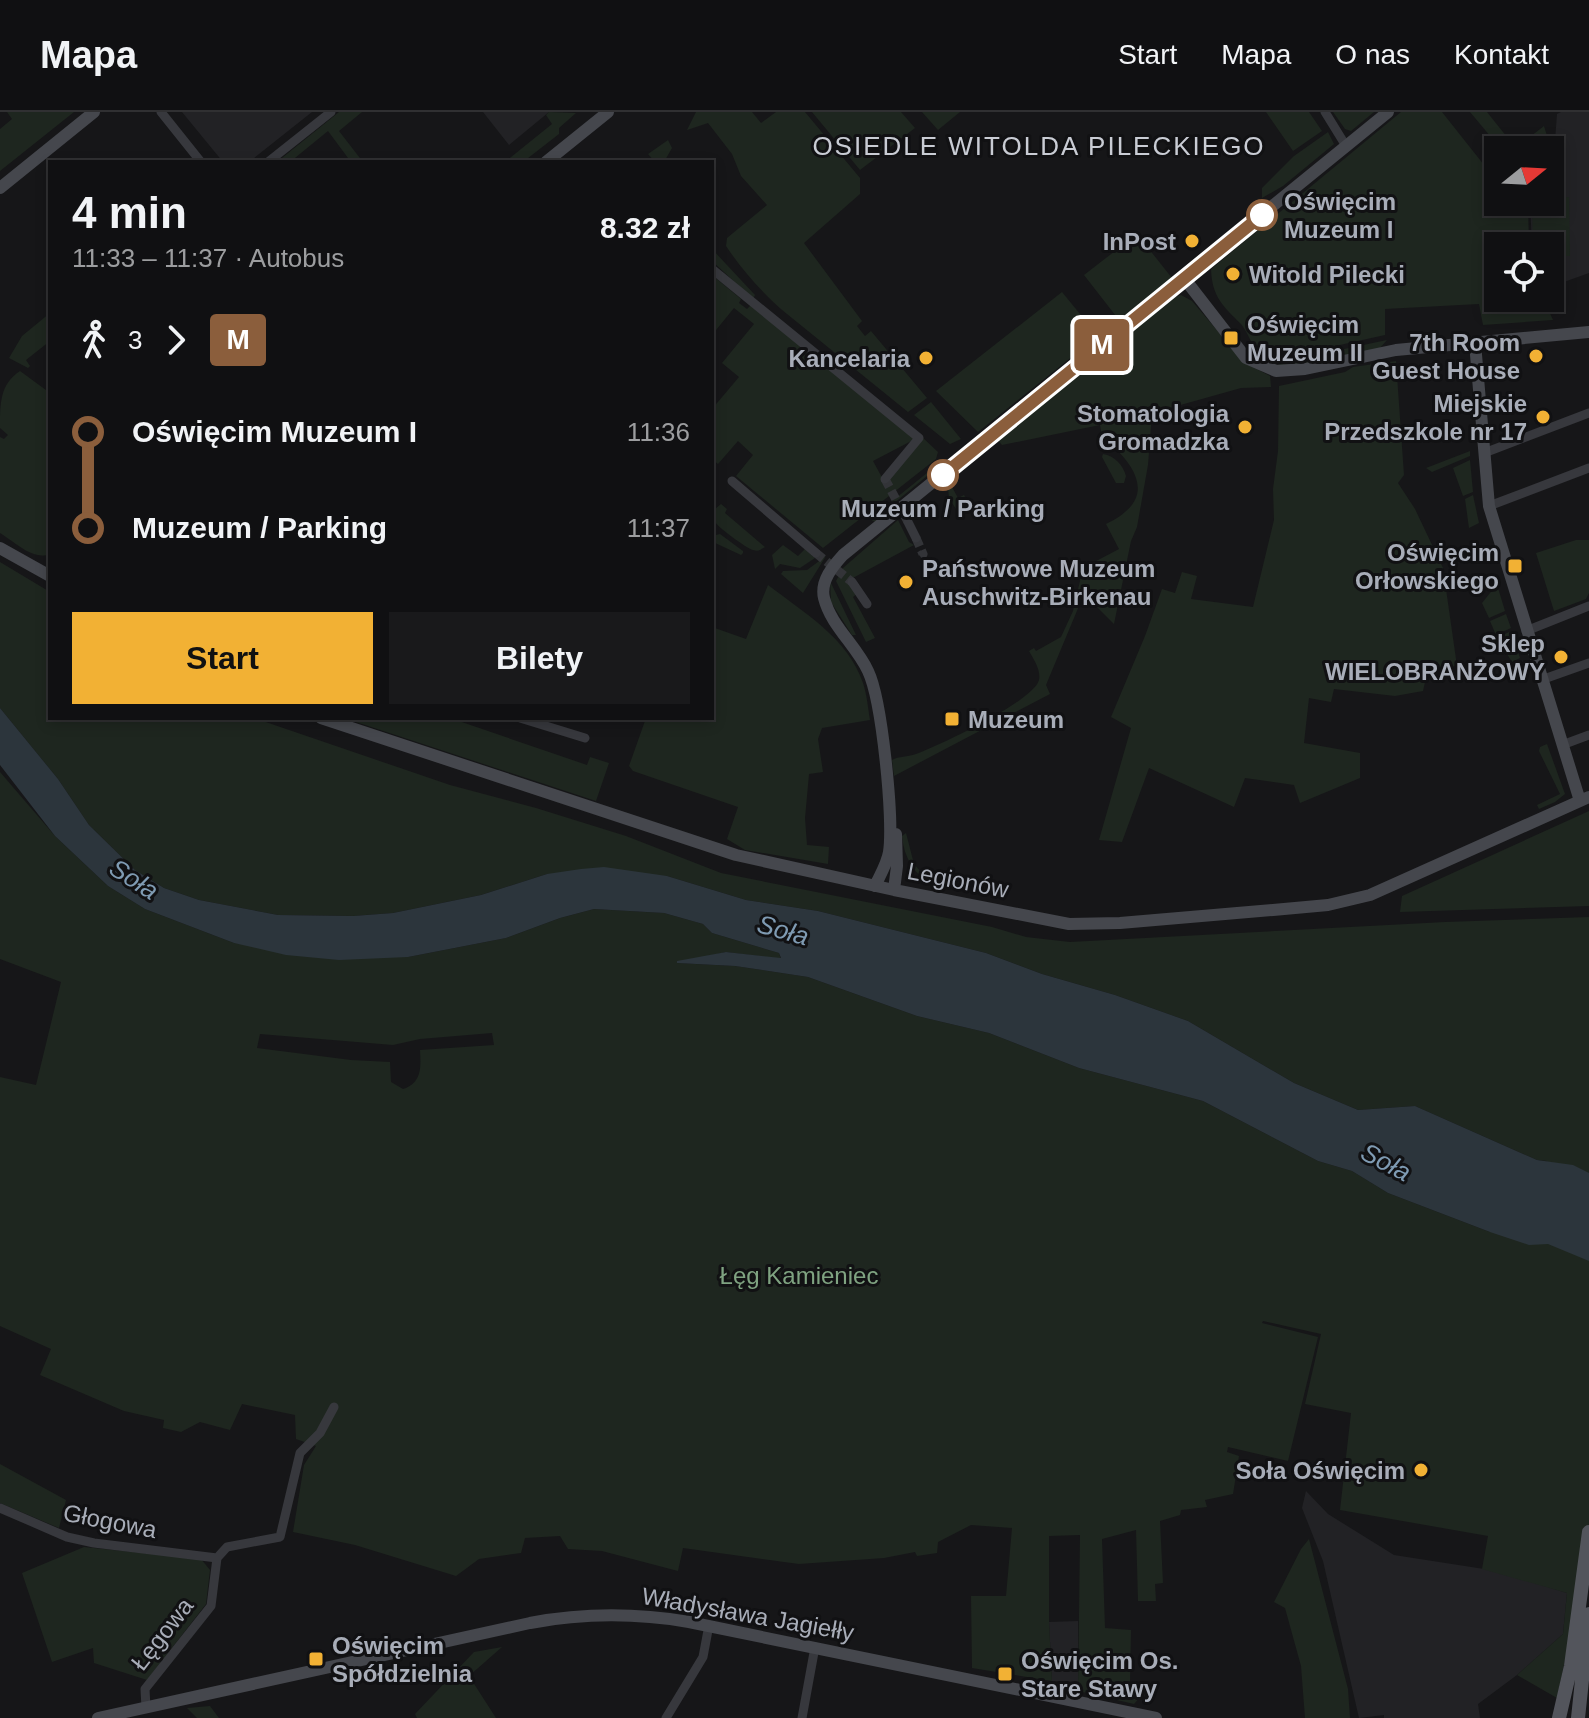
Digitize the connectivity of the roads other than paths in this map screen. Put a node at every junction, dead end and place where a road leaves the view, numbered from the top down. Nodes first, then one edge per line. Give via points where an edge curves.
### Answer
1 (94, 112) edge
2 (161, 112) edge
3 (331, 112) edge
4 (1325, 112) edge
5 (1388, 112) edge
6 (600, 115) edge
7 (1346, 146) junction
8 (199, 160) edge
9 (271, 160) edge
10 (548, 160) edge
11 (0, 188) edge
12 (714, 271) edge
13 (1184, 278) junction
14 (1589, 332) edge
15 (1475, 343) junction
16 (1589, 413) edge
17 (1484, 453) junction
18 (1589, 468) edge
19 (885, 479) dead end
20 (732, 481) dead end
21 (1489, 506) junction
22 (908, 522) tunnel mouth
23 (916, 538) tunnel mouth
24 (0, 548) edge
25 (816, 553) tunnel mouth
26 (48, 572) edge
27 (852, 582) tunnel mouth
28 (867, 604) dead end
29 (1589, 606) edge
30 (1526, 631) junction
31 (1589, 663) edge
32 (1541, 680) junction
33 (327, 720) edge
34 (526, 720) edge
35 (1589, 735) edge
36 (585, 738) dead end
37 (1562, 745) junction
38 (886, 783) junction
39 (1584, 799) edge
40 (875, 886) junction
41 (894, 890) junction
42 (334, 1407) dead end
43 (0, 1508) edge
44 (1589, 1532) edge
45 (217, 1558) junction
46 (1589, 1614) edge
47 (709, 1625) junction
48 (815, 1647) junction
49 (1577, 1668) junction
50 (146, 1708) junction
51 (1130, 1716) edge
52 (802, 1717) edge
53 (98, 1718) edge
54 (666, 1718) edge
55 (814, 1718) edge
56 (1156, 1718) edge
57 (1559, 1718) edge
58 (1567, 1718) edge
59 (1578, 1718) edge
60 (1585, 1718) edge

1 - 11 street
2 - 8 street
3 - 9 street
4 - 7 street
5 - 7 street
6 - 10 street
7 - 13 street
12 - 19 street via 919,438
13 - 15 street via 1246,358 1270,369 1287,372 1396,350
13 - 38 street via 843,555 830,571 824,597 830,613 875,690
14 - 15 street
15 - 17 street
16 - 17 street
17 - 21 street
18 - 21 street
20 - 25 street
21 - 30 street
22 - 23 street
24 - 26 street
27 - 28 street
29 - 30 street
30 - 32 street
31 - 32 street
32 - 37 street
33 - 40 street, Legionów via 722,851
34 - 36 street
35 - 37 street
37 - 39 street
38 - 40 street via 889,852
38 - 41 street via 897,847
39 - 41 street, Legionów via 1370,895 1328,905 1069,924
40 - 41 street, Legionów
42 - 45 street via 320,1433 300,1453 280,1537 227,1547
43 - 45 street, Głogowa via 67,1537
44 - 49 main road
45 - 50 street, Łęgowa via 211,1606 145,1689
46 - 49 main road
47 - 48 street, Władysława Jagiełły
47 - 50 street, Władysława Jagiełły via 622,1615 561,1618
47 - 54 street via 703,1657
48 - 51 street, Władysława Jagiełły
48 - 52 street
49 - 57 main road
49 - 58 main road
49 - 59 main road
49 - 60 main road
50 - 53 street, Władysława Jagiełły
51 - 56 street, Władysława Jagiełły
52 - 55 street

